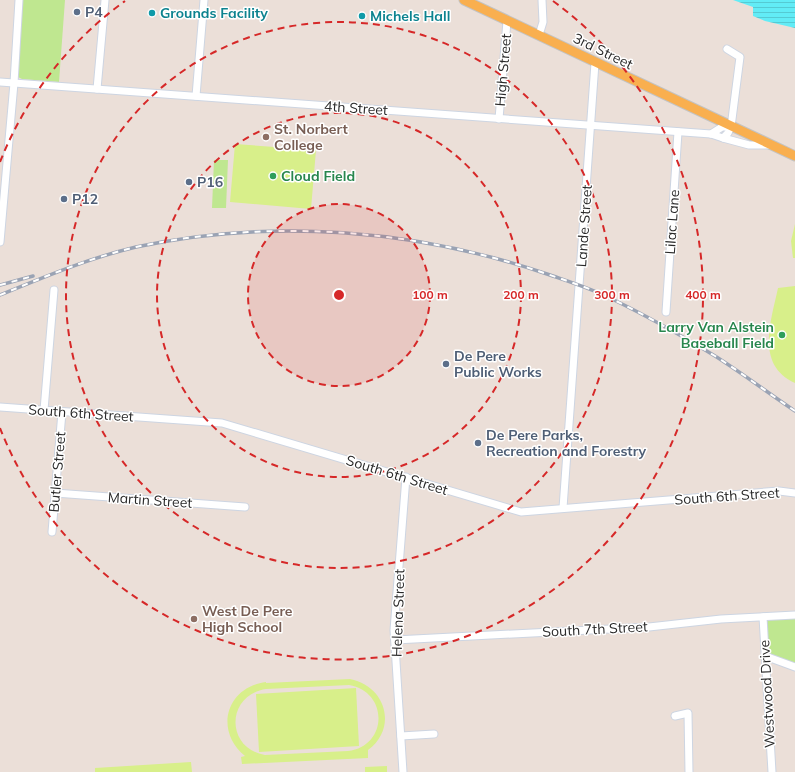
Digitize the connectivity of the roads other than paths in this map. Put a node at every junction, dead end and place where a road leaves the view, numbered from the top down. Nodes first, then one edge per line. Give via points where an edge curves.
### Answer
1 (19, 0) edge
2 (105, 0) edge
3 (204, 0) edge
4 (464, 0) edge
5 (542, 0) edge
6 (507, 21) junction
7 (539, 35) junction
8 (727, 49) dead end
9 (595, 63) junction
10 (0, 82) edge
11 (14, 83) junction
12 (97, 89) junction
13 (196, 96) junction
14 (499, 119) junction
15 (591, 126) junction
16 (731, 127) junction
17 (678, 132) junction
18 (711, 134) junction
19 (723, 138) junction
20 (770, 145) junction
21 (795, 156) edge
22 (0, 242) edge
23 (54, 290) dead end
24 (666, 312) dead end
25 (0, 407) edge
26 (44, 410) junction
27 (62, 412) junction
28 (406, 477) junction
29 (56, 493) junction
30 (795, 493) edge
31 (245, 507) dead end
32 (563, 508) junction
33 (52, 532) dead end
34 (795, 615) edge
35 (763, 617) junction
36 (395, 640) junction
37 (765, 656) junction
38 (795, 667) edge
39 (675, 716) dead end
40 (434, 734) dead end
41 (400, 736) junction
42 (403, 772) edge
43 (689, 772) edge
44 (772, 772) edge

1 - 11 street
2 - 12 street
3 - 13 street
4 - 6 main road, 3rd Street
5 - 7 street via 543,22
6 - 7 main road, 3rd Street
6 - 14 street, High Street
7 - 9 main road, 3rd Street
8 - 16 street via 740,57
9 - 15 street, Lande Street
9 - 16 main road, 3rd Street
10 - 11 street, 4th Street
11 - 12 street, 4th Street
11 - 22 street
12 - 13 street, 4th Street
13 - 14 street, 4th Street
14 - 15 street, 4th Street
15 - 17 street, 4th Street
15 - 32 street, Lande Street
16 - 18 street, 4th Street via 722,127
16 - 19 street
16 - 20 main road, 3rd Street
17 - 18 street, 4th Street
17 - 24 street, Lilac Lane
18 - 19 street, 4th Street
19 - 20 street, 4th Street via 749,145
20 - 21 main road, 3rd Street
23 - 26 street
25 - 26 street, South 6th Street
26 - 27 street, South 6th Street
27 - 28 street, South 6th Street via 222,423
27 - 29 street, Butler Street
28 - 32 street, South 6th Street via 521,512
28 - 36 street, Helena Street
29 - 31 street, Martin Street
29 - 33 street, Butler Street
30 - 32 street, South 6th Street via 779,491
34 - 35 street, South 7th Street
35 - 36 street, South 7th Street via 644,627
35 - 37 street, Westwood Drive
36 - 41 street, Helena Street
37 - 38 street
37 - 44 street, Westwood Drive
39 - 43 street via 688,713
40 - 41 street
41 - 42 street, Helena Street

